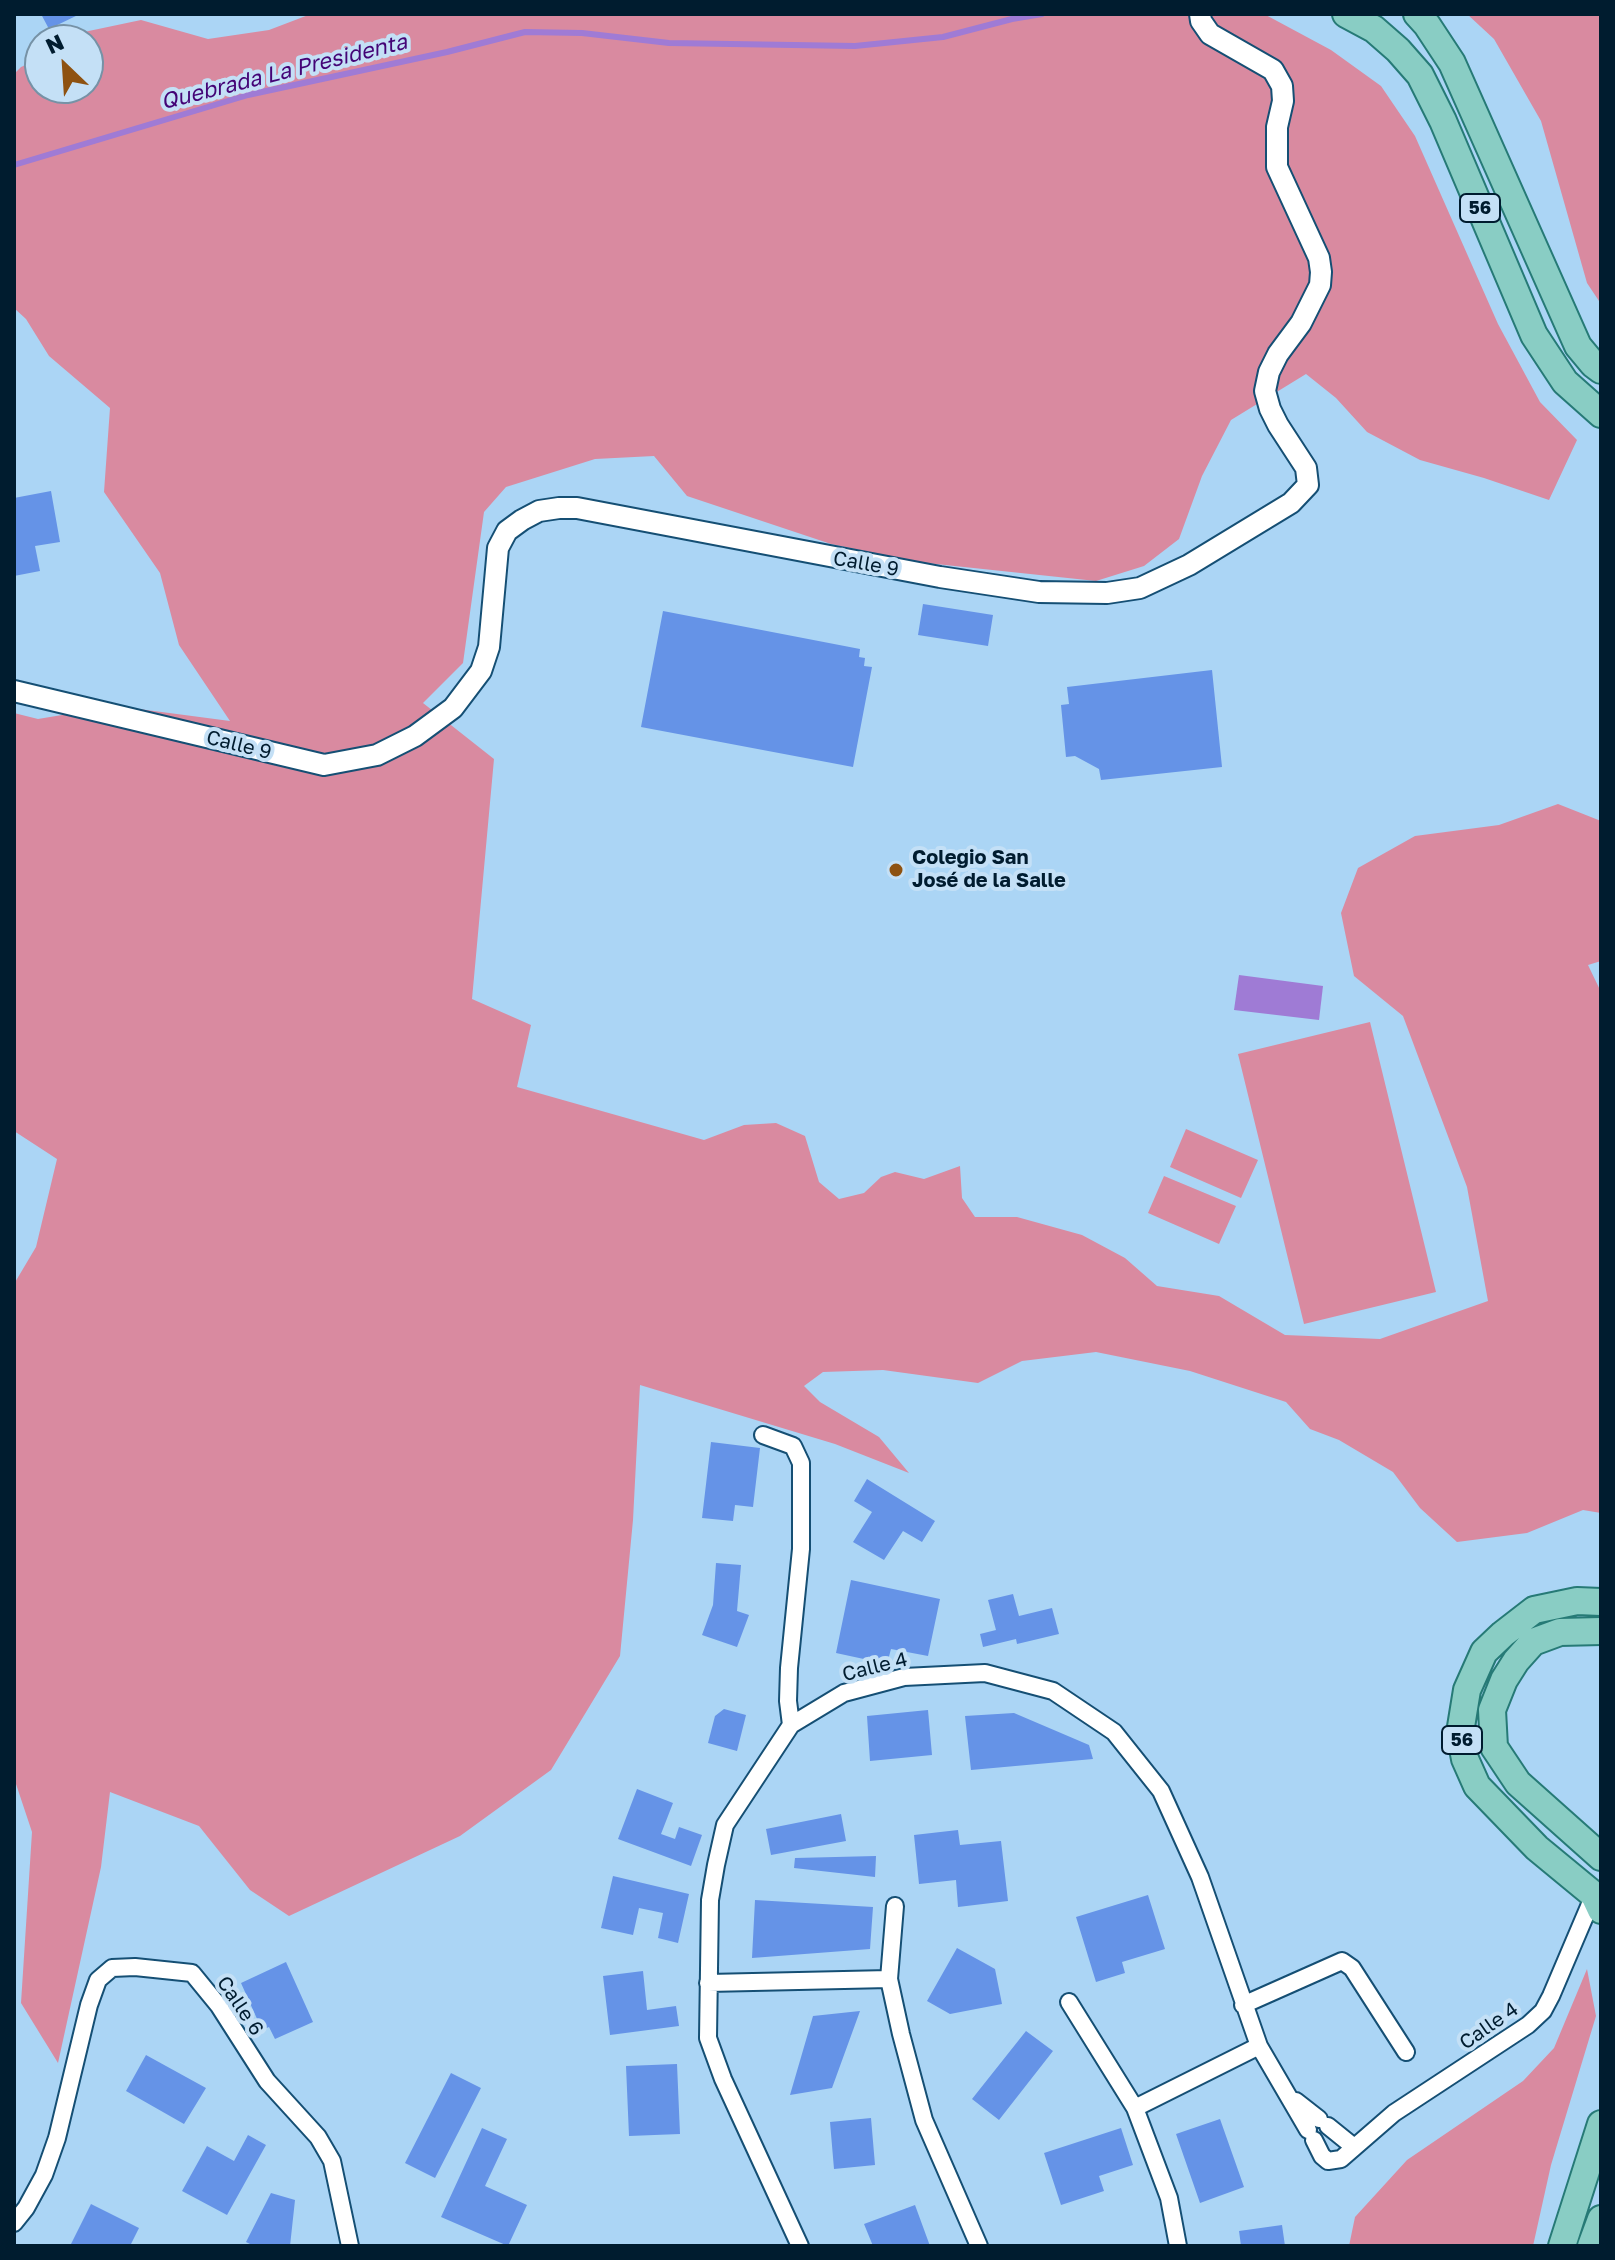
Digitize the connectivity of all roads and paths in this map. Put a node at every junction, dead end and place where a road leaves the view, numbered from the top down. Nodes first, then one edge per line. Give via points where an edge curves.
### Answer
1 (1200, 14) edge
2 (1346, 14) edge
3 (1417, 14) edge
4 (1601, 370) edge
5 (1601, 414) edge
6 (14, 691) edge
7 (763, 1435) dead end
8 (1601, 1602) edge
9 (1601, 1631) edge
10 (791, 1725) junction
11 (1601, 1857) edge
12 (1598, 1902) edge
13 (895, 1906) dead end
14 (889, 1979) junction
15 (708, 1983) junction
16 (1069, 2002) dead end
17 (1243, 2005) junction
18 (1259, 2046) junction
19 (1406, 2052) dead end
20 (1135, 2108) junction
21 (1601, 2124) edge
22 (1317, 2129) junction
23 (1354, 2147) junction
24 (1601, 2219) edge
25 (14, 2223) edge
26 (350, 2246) edge
27 (800, 2246) edge
28 (979, 2246) edge
29 (1178, 2246) edge
30 (1562, 2246) edge
31 (1591, 2246) edge

1 - 6 street, Calle 9 via 1210,34 1273,70 1282,86 1277,167 1321,272 1320,285 1278,354 1265,391 1278,425 1306,468 1308,485 1291,503 1189,565 1140,588 1039,592 559,508 522,520 507,531 498,548 489,647 481,671 453,708 377,755 324,765
2 - 5 main road, 56 via 1374,29 1420,75 1534,335 1565,382
3 - 4 main road, 56 via 1452,63 1578,346
7 - 10 street via 793,1446 801,1463 801,1549 789,1668
8 - 12 main road, 56 via 1534,1610 1503,1634 1484,1652 1467,1690 1460,1733 1477,1786
9 - 11 main road, 56 via 1560,1632 1533,1642 1510,1671 1492,1710 1494,1747 1518,1783
10 - 15 street, Calle 4 via 725,1825 710,1900
10 - 17 street, Calle 4 via 844,1693 904,1677 985,1673 1053,1691 1114,1732 1161,1791 1200,1877
12 - 23 street, Calle 4 via 1543,2011 1394,2113
13 - 14 street
14 - 15 street
14 - 28 street via 924,2120
15 - 27 street, Calle 4 via 708,2038
16 - 20 street
17 - 18 street, Calle 4
17 - 19 street via 1342,1961 1352,1968
18 - 20 street
18 - 22 street, Calle 4
20 - 29 street via 1169,2198
21 - 30 main road
22 - 23 street, Calle 4
22 - 23 street, Calle 4 via 1322,2156 1328,2161 1341,2159
24 - 31 main road
25 - 26 street, Calle 6 via 44,2175 57,2138 98,1980 112,1968 135,1967 192,1973 219,2006 267,2081 318,2137 332,2161

